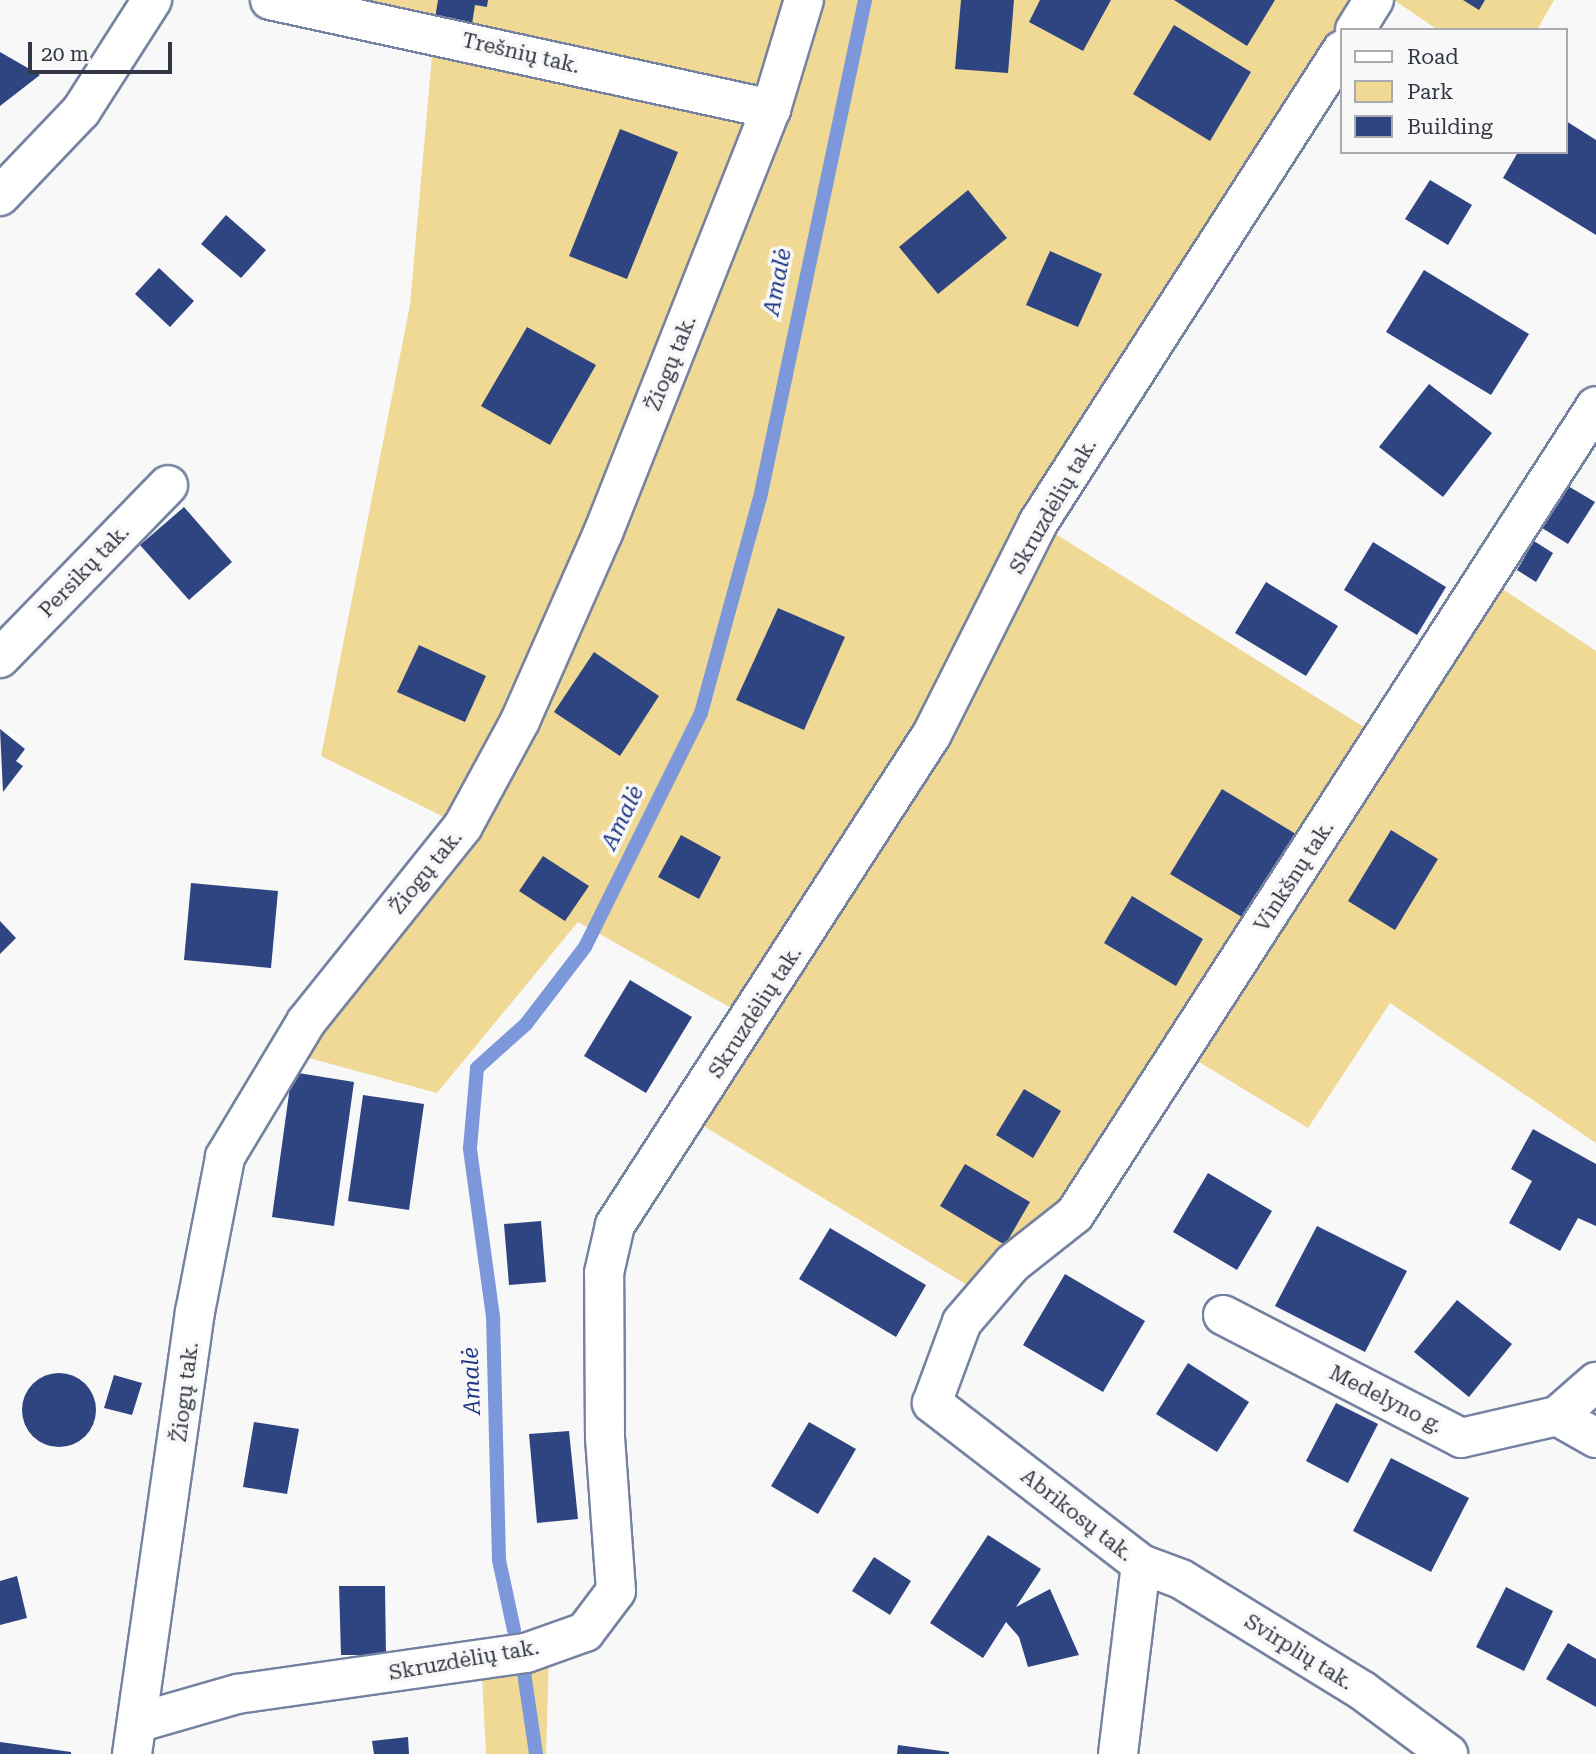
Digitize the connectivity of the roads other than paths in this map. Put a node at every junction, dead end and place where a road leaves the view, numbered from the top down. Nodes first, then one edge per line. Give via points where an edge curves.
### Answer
1 (152, 0) edge
2 (270, 0) edge
3 (804, 0) edge
4 (1374, 0) edge
5 (1356, 28) edge
6 (1340, 53) edge
7 (772, 109) junction
8 (0, 196) edge
9 (1596, 406) edge
10 (168, 485) dead end
11 (0, 657) edge
12 (1223, 1315) dead end
13 (962, 1322) joint
14 (1596, 1382) edge
15 (1557, 1416) junction
16 (1596, 1438) edge
17 (1141, 1564) junction
18 (136, 1738) edge
19 (1118, 1754) edge
20 (1448, 1754) edge

1 - 8 street via 81,111
2 - 7 street, Trešnių tak.
3 - 7 street, Žiogų tak.
4 - 5 street
6 - 18 street, Skruzdėlių tak. via 1038,523 932,734 615,1225 604,1287 605,1438 616,1591 585,1632 526,1653 237,1694
7 - 18 street, Žiogų tak. via 603,533 520,721 463,826 306,1022 225,1157 195,1312
9 - 13 street, Vinkšnų tak. via 1075,1214 1013,1263
10 - 11 street, Persikų tak.
12 - 15 street, Medelyno g. via 1461,1438
13 - 17 street, Abrikosų tak. via 932,1404
14 - 15 street, Medelyno g.
15 - 16 street
17 - 19 street, Abrikosų tak.
17 - 20 street, Svirplių tak. via 1181,1579 1363,1691

